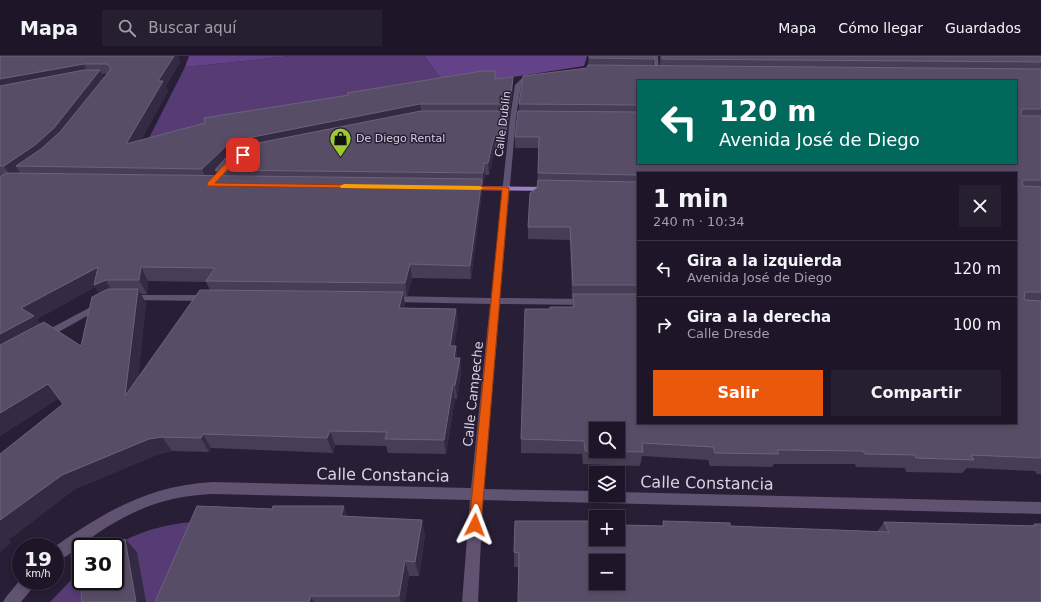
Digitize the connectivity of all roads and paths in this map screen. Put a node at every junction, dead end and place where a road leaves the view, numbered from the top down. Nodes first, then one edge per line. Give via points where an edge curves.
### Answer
1 (656, 56) edge
2 (649, 71) edge
3 (657, 72) junction
4 (665, 72) edge
5 (540, 76) edge
6 (509, 118) junction
7 (521, 118) edge
8 (460, 188) edge
9 (505, 188) junction
10 (553, 189) edge
11 (122, 298) edge
12 (217, 298) edge
13 (385, 299) edge
14 (496, 300) junction
15 (107, 301) edge
16 (599, 302) edge
17 (34, 341) edge
18 (477, 494) junction
19 (1041, 508) edge
20 (64, 548) edge
21 (21, 590) edge
22 (11, 602) edge
23 (470, 602) edge

1 - 3 street
2 - 3 street
3 - 4 street
5 - 6 street, Calle Dublín via 520,81
6 - 7 street
6 - 9 street, Calle Dublín
8 - 9 main road
9 - 10 main road
9 - 14 street, Calle Campeche
11 - 12 street
13 - 14 street
14 - 16 street
14 - 18 street, Calle Campeche
15 - 17 street
18 - 19 street, Calle Constancia
18 - 20 street, Calle Constancia via 212,488 185,490 160,496 113,516
18 - 23 street, Calle Campeche
21 - 22 street

